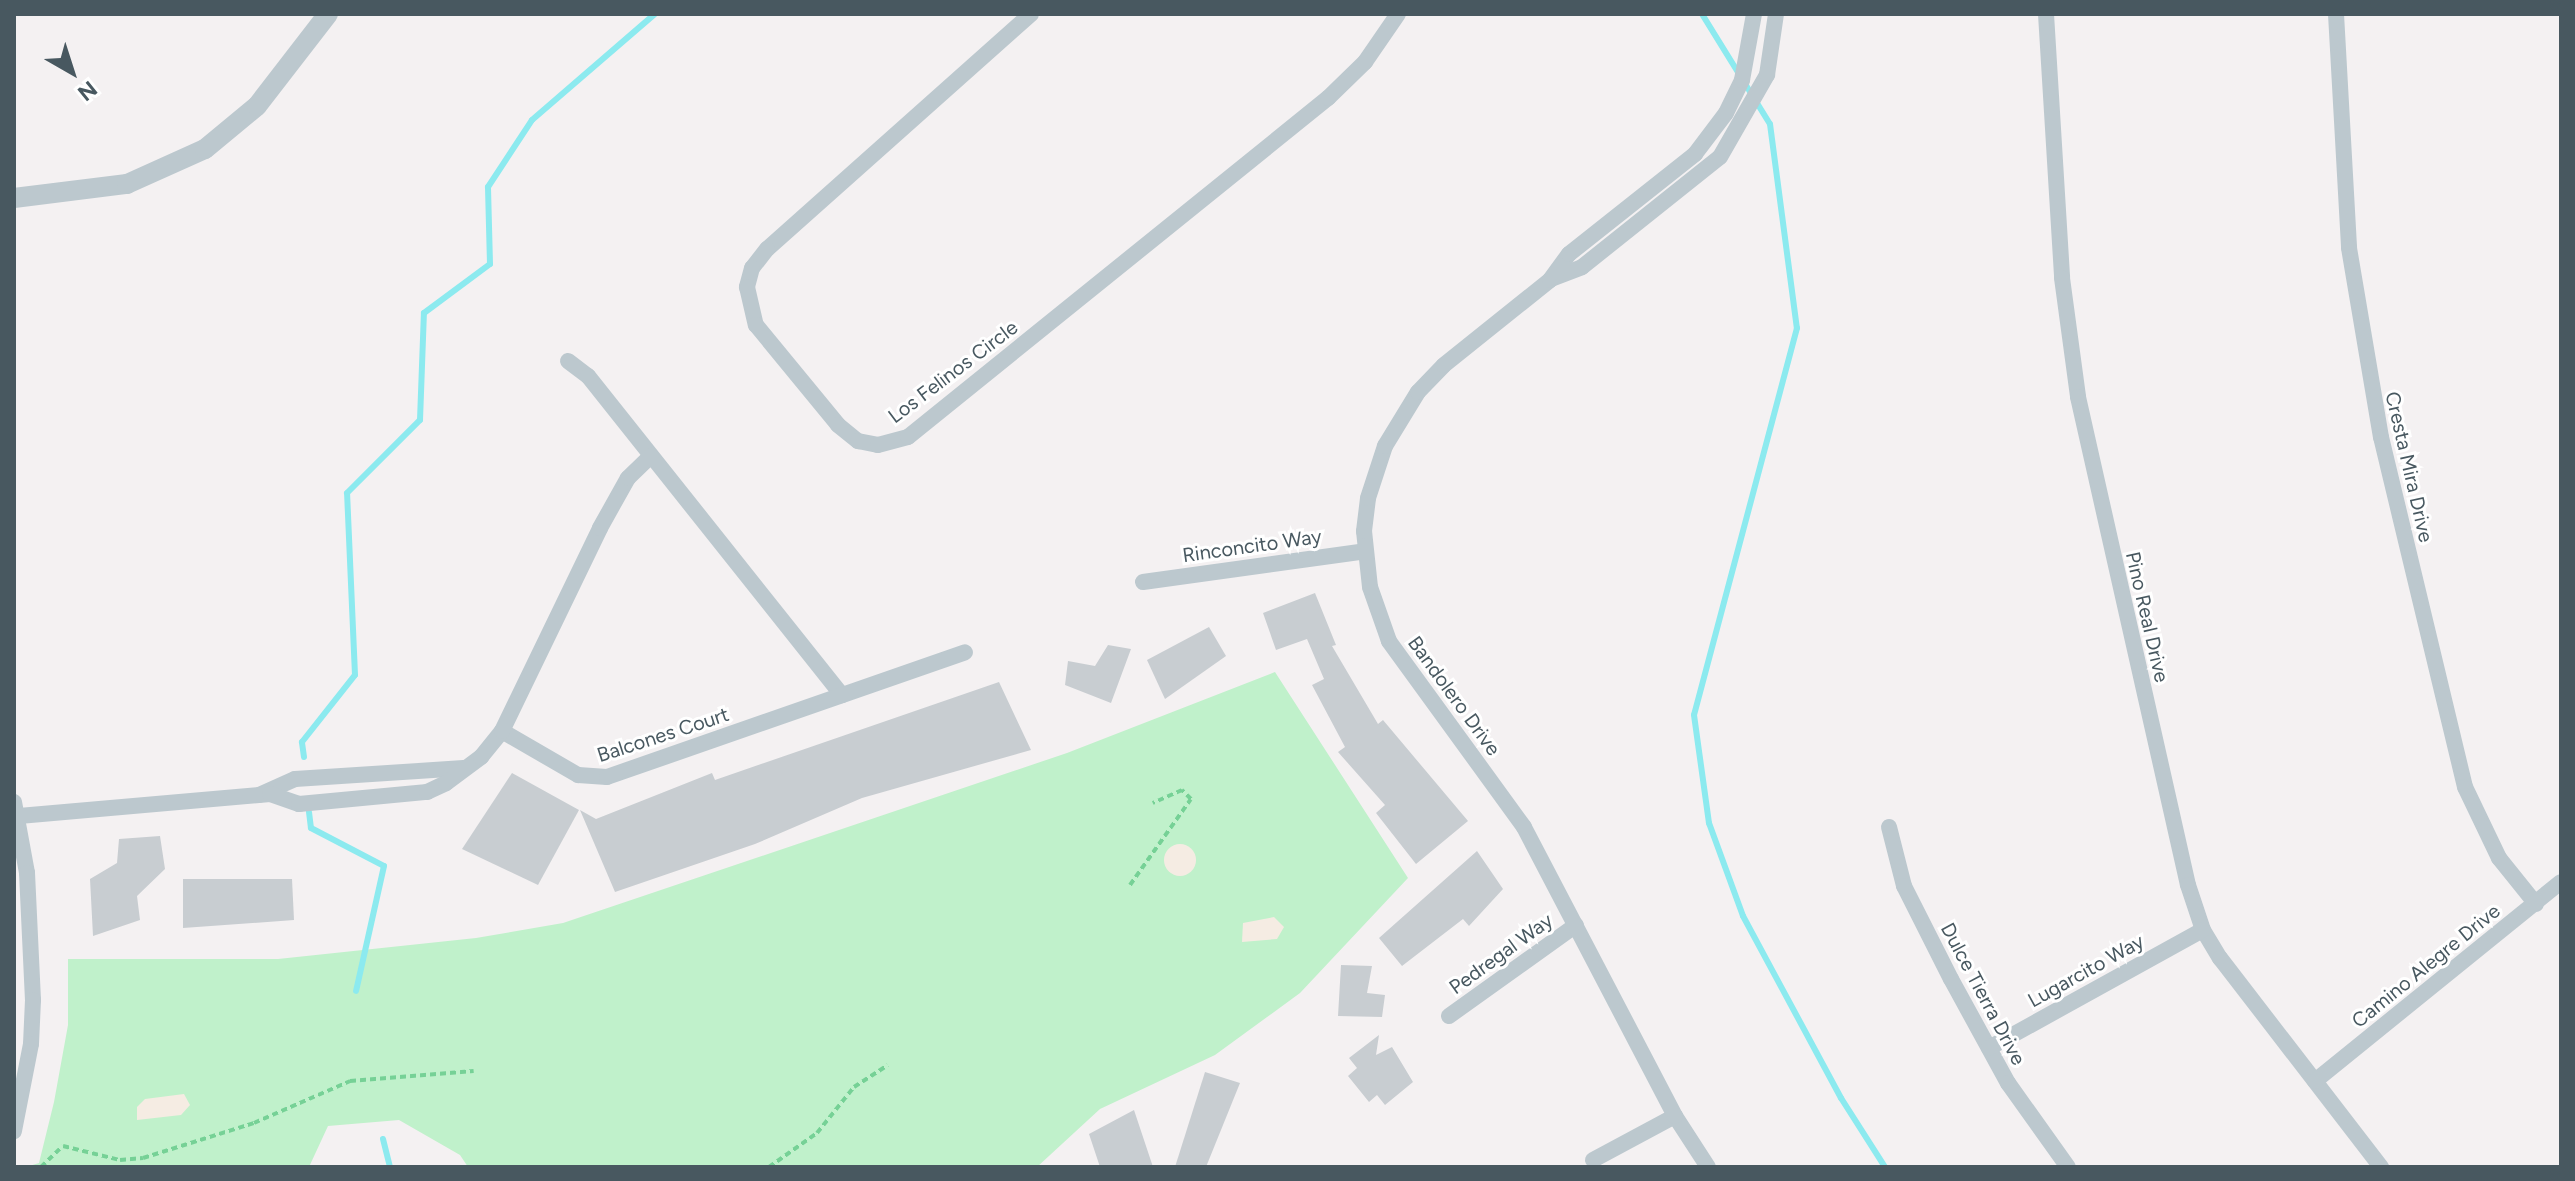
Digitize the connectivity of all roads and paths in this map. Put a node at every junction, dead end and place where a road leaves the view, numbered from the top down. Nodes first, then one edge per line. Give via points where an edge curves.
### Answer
1 (328, 14) edge
2 (1031, 14) edge
3 (1398, 14) edge
4 (1754, 14) edge
5 (1776, 14) edge
6 (2046, 14) edge
7 (2336, 14) edge
8 (14, 198) edge
9 (1550, 280) junction
10 (568, 361) dead end
11 (651, 456) junction
12 (1365, 551) junction
13 (1143, 582) dead end
14 (965, 652) dead end
15 (842, 695) junction
16 (502, 731) junction
17 (464, 768) junction
18 (325, 776) junction
19 (259, 795) junction
20 (329, 801) junction
21 (1153, 803) dead end
22 (16, 809) edge
23 (1889, 827) dead end
24 (2561, 882) edge
25 (1130, 885) dead end
26 (2536, 904) junction
27 (1576, 925) junction
28 (2203, 930) junction
29 (1449, 1016) dead end
30 (1989, 1048) junction
31 (888, 1065) dead end
32 (474, 1071) dead end
33 (2315, 1081) junction
34 (1675, 1116) junction
35 (14, 1131) edge
36 (1593, 1160) dead end
37 (41, 1167) edge
38 (769, 1167) edge
39 (1708, 1167) edge
40 (2068, 1167) edge
41 (2381, 1167) edge

1 - 8 street via 257,106 205,149 127,184
2 - 3 street, Los Felinos Circle via 752,268 747,287 756,325 838,425 858,441 878,445 908,437 1328,98 1365,62
4 - 9 street, Bandolero Drive via 1742,80 1726,113 1695,154 1569,254
5 - 9 street, Bandolero Drive via 1767,75 1720,157 1582,267
6 - 28 street, Pino Real Drive via 2062,278 2078,397 2181,857
7 - 26 street, Cresta Mira Drive via 2349,248 2381,437 2465,787 2499,858
9 - 12 street, Bandolero Drive via 1444,365 1398,420 1368,498
10 - 11 street via 588,376
11 - 15 street
11 - 16 street via 628,478 600,528
12 - 13 street, Rinconcito Way
12 - 27 street, Bandolero Drive via 1370,587 1389,641 1517,817
14 - 15 street, Balcones Court
15 - 16 street, Balcones Court via 607,777 578,775
16 - 17 street
17 - 18 street
17 - 20 street via 427,792
18 - 19 street via 280,782
18 - 20 street
19 - 20 street via 299,804
19 - 22 street
21 - 25 path via 1182,790 1191,799
22 - 35 street via 31,910 33,1000 31,1044
23 - 30 street, Dulce Tierra Drive via 1904,886
24 - 26 street, Camino Alegre Drive
26 - 33 street, Camino Alegre Drive
27 - 29 street, Pedregal Way
27 - 34 street, Bandolero Drive
28 - 30 street, Lugarcito Way
28 - 33 street, Pino Real Drive via 2267,1024
30 - 40 street, Dulce Tierra Drive
31 - 38 path via 854,1087 817,1133
32 - 37 path via 350,1081 254,1123 143,1158 120,1160 63,1146
33 - 41 street, Pino Real Drive
34 - 36 street
34 - 39 street, Bandolero Drive

